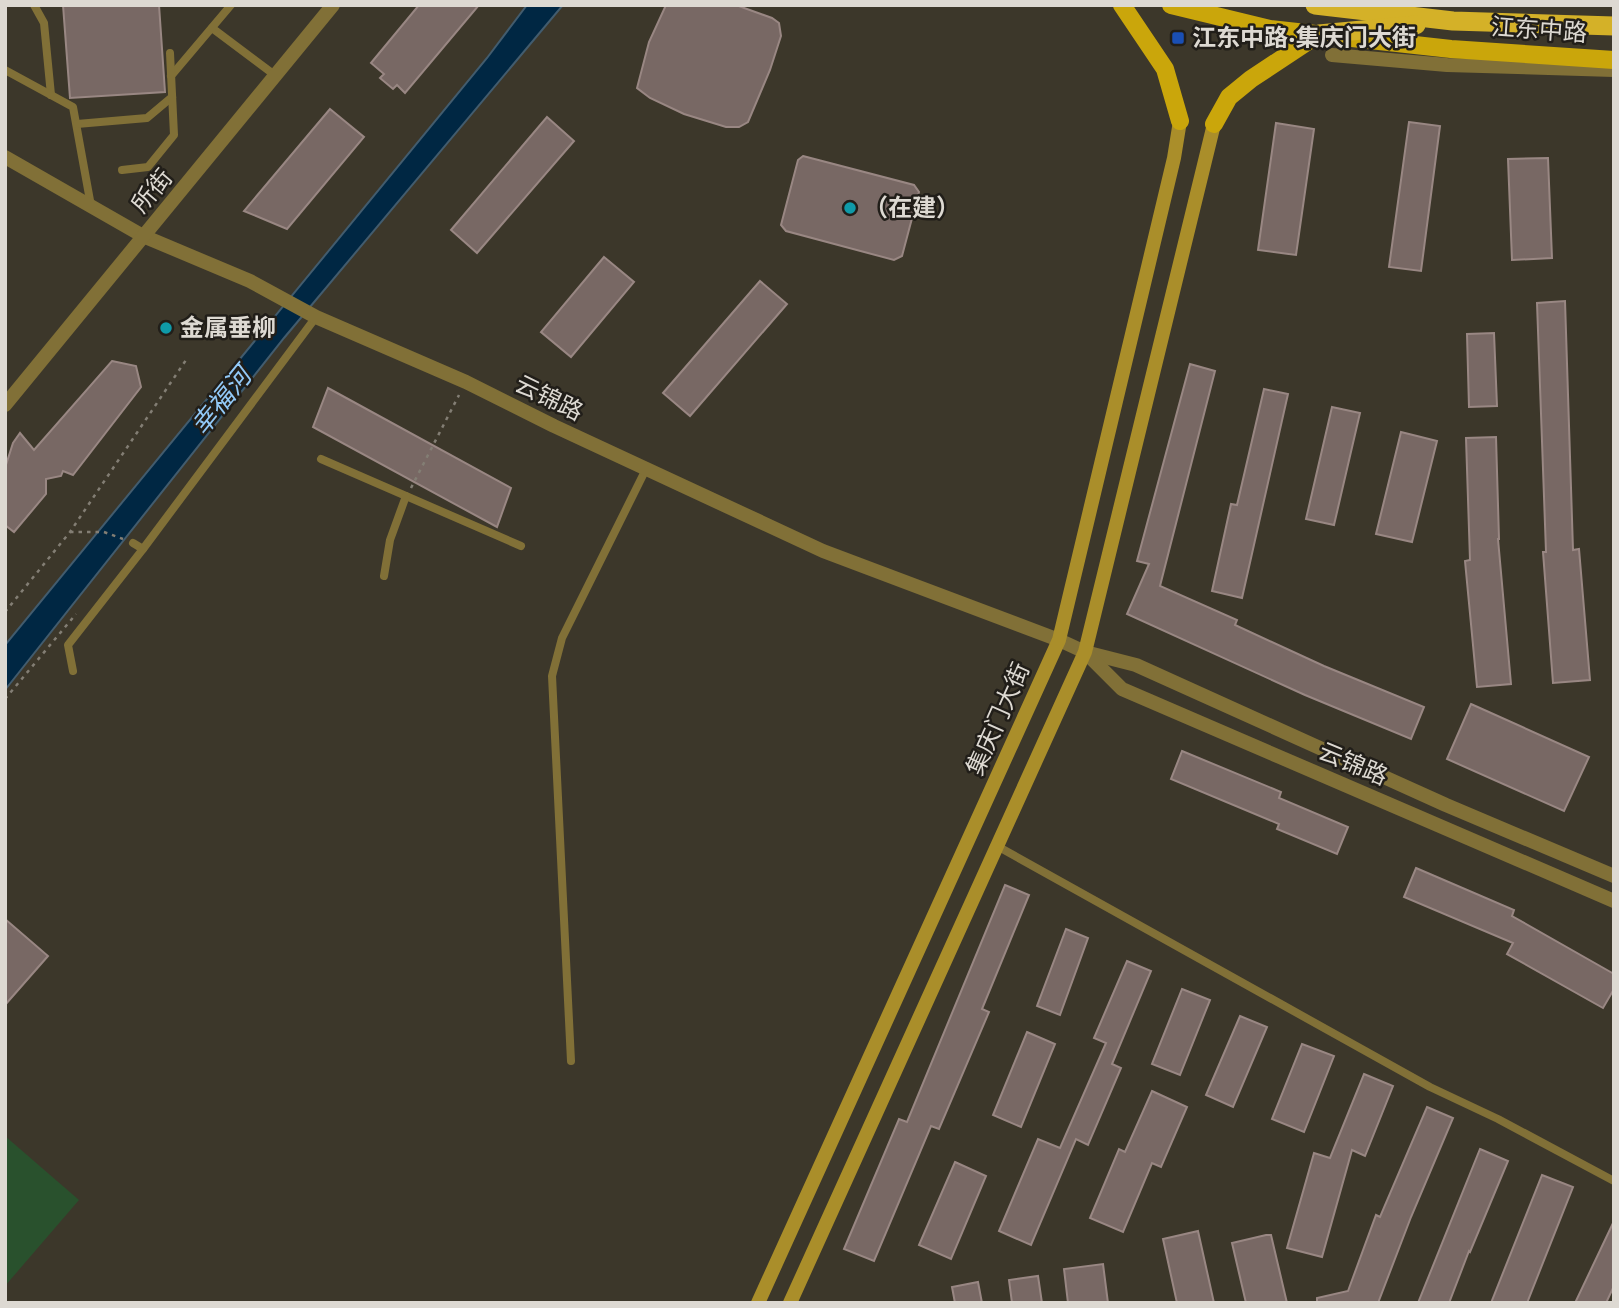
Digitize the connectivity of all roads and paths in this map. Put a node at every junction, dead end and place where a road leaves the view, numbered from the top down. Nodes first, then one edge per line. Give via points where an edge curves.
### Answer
1 (34, 5) edge
2 (231, 5) edge
3 (333, 5) edge
4 (1122, 5) edge
5 (1171, 5) edge
6 (1315, 5) edge
7 (1453, 21) junction
8 (1614, 26) edge
9 (212, 28) junction
10 (1319, 34) junction
11 (170, 53) dead end
12 (1332, 55) dead end
13 (1614, 60) edge
14 (5, 70) edge
15 (1614, 70) edge
16 (171, 76) junction
17 (276, 76) junction
18 (51, 95) junction
19 (172, 97) junction
20 (1180, 121) joint
21 (77, 124) junction
22 (1214, 124) joint
23 (5, 157) edge
24 (122, 170) dead end
25 (91, 206) junction
26 (144, 236) junction
27 (316, 317) junction
28 (187, 359) dead end
29 (466, 382) junction
30 (5, 405) edge
31 (321, 459) dead end
32 (646, 469) junction
33 (406, 496) junction
34 (69, 532) junction
35 (132, 543) joint
36 (521, 546) dead end
37 (143, 550) junction
38 (384, 576) dead end
39 (5, 612) edge
40 (1059, 640) junction
41 (1085, 652) junction
42 (73, 671) dead end
43 (997, 846) junction
44 (1614, 876) edge
45 (1614, 901) edge
46 (571, 1061) dead end
47 (1614, 1181) edge
48 (758, 1303) edge
49 (790, 1303) edge

1 - 18 lane via 44,23
2 - 9 lane
3 - 17 street, 所街
4 - 20 main road via 1165,69
5 - 10 main road, 江东中路 via 1270,29
6 - 7 highway
7 - 8 highway
7 - 10 highway
9 - 16 lane
9 - 17 lane
10 - 13 main road, 江东中路
10 - 22 main road via 1229,97
11 - 16 lane
12 - 15 street, 江东中路 via 1447,65
14 - 18 lane
16 - 19 lane
17 - 26 street, 所街
18 - 21 lane via 73,107
19 - 21 lane via 147,118
19 - 24 lane via 174,135 148,167
20 - 40 main road, 集庆门大街
21 - 25 lane
22 - 41 main road, 集庆门大街
23 - 25 street, 云锦路
25 - 26 street, 云锦路
26 - 27 street, 云锦路 via 250,281
26 - 30 street, 所街
27 - 29 street, 云锦路
27 - 37 lane
28 - 34 path
29 - 32 street, 云锦路
29 - 33 path
31 - 33 lane
32 - 40 street, 云锦路 via 823,551
32 - 46 lane via 562,638 552,676
33 - 36 lane
33 - 38 lane via 390,540
34 - 35 path via 104,532
34 - 39 path
35 - 37 lane
37 - 42 lane via 68,645
40 - 41 street, 云锦路
40 - 48 main road, 集庆门大街
41 - 43 main road, 集庆门大街
41 - 44 street, 云锦路 via 1136,665
41 - 45 street, 云锦路 via 1122,689
43 - 47 lane via 1430,1087
43 - 49 main road, 集庆门大街

